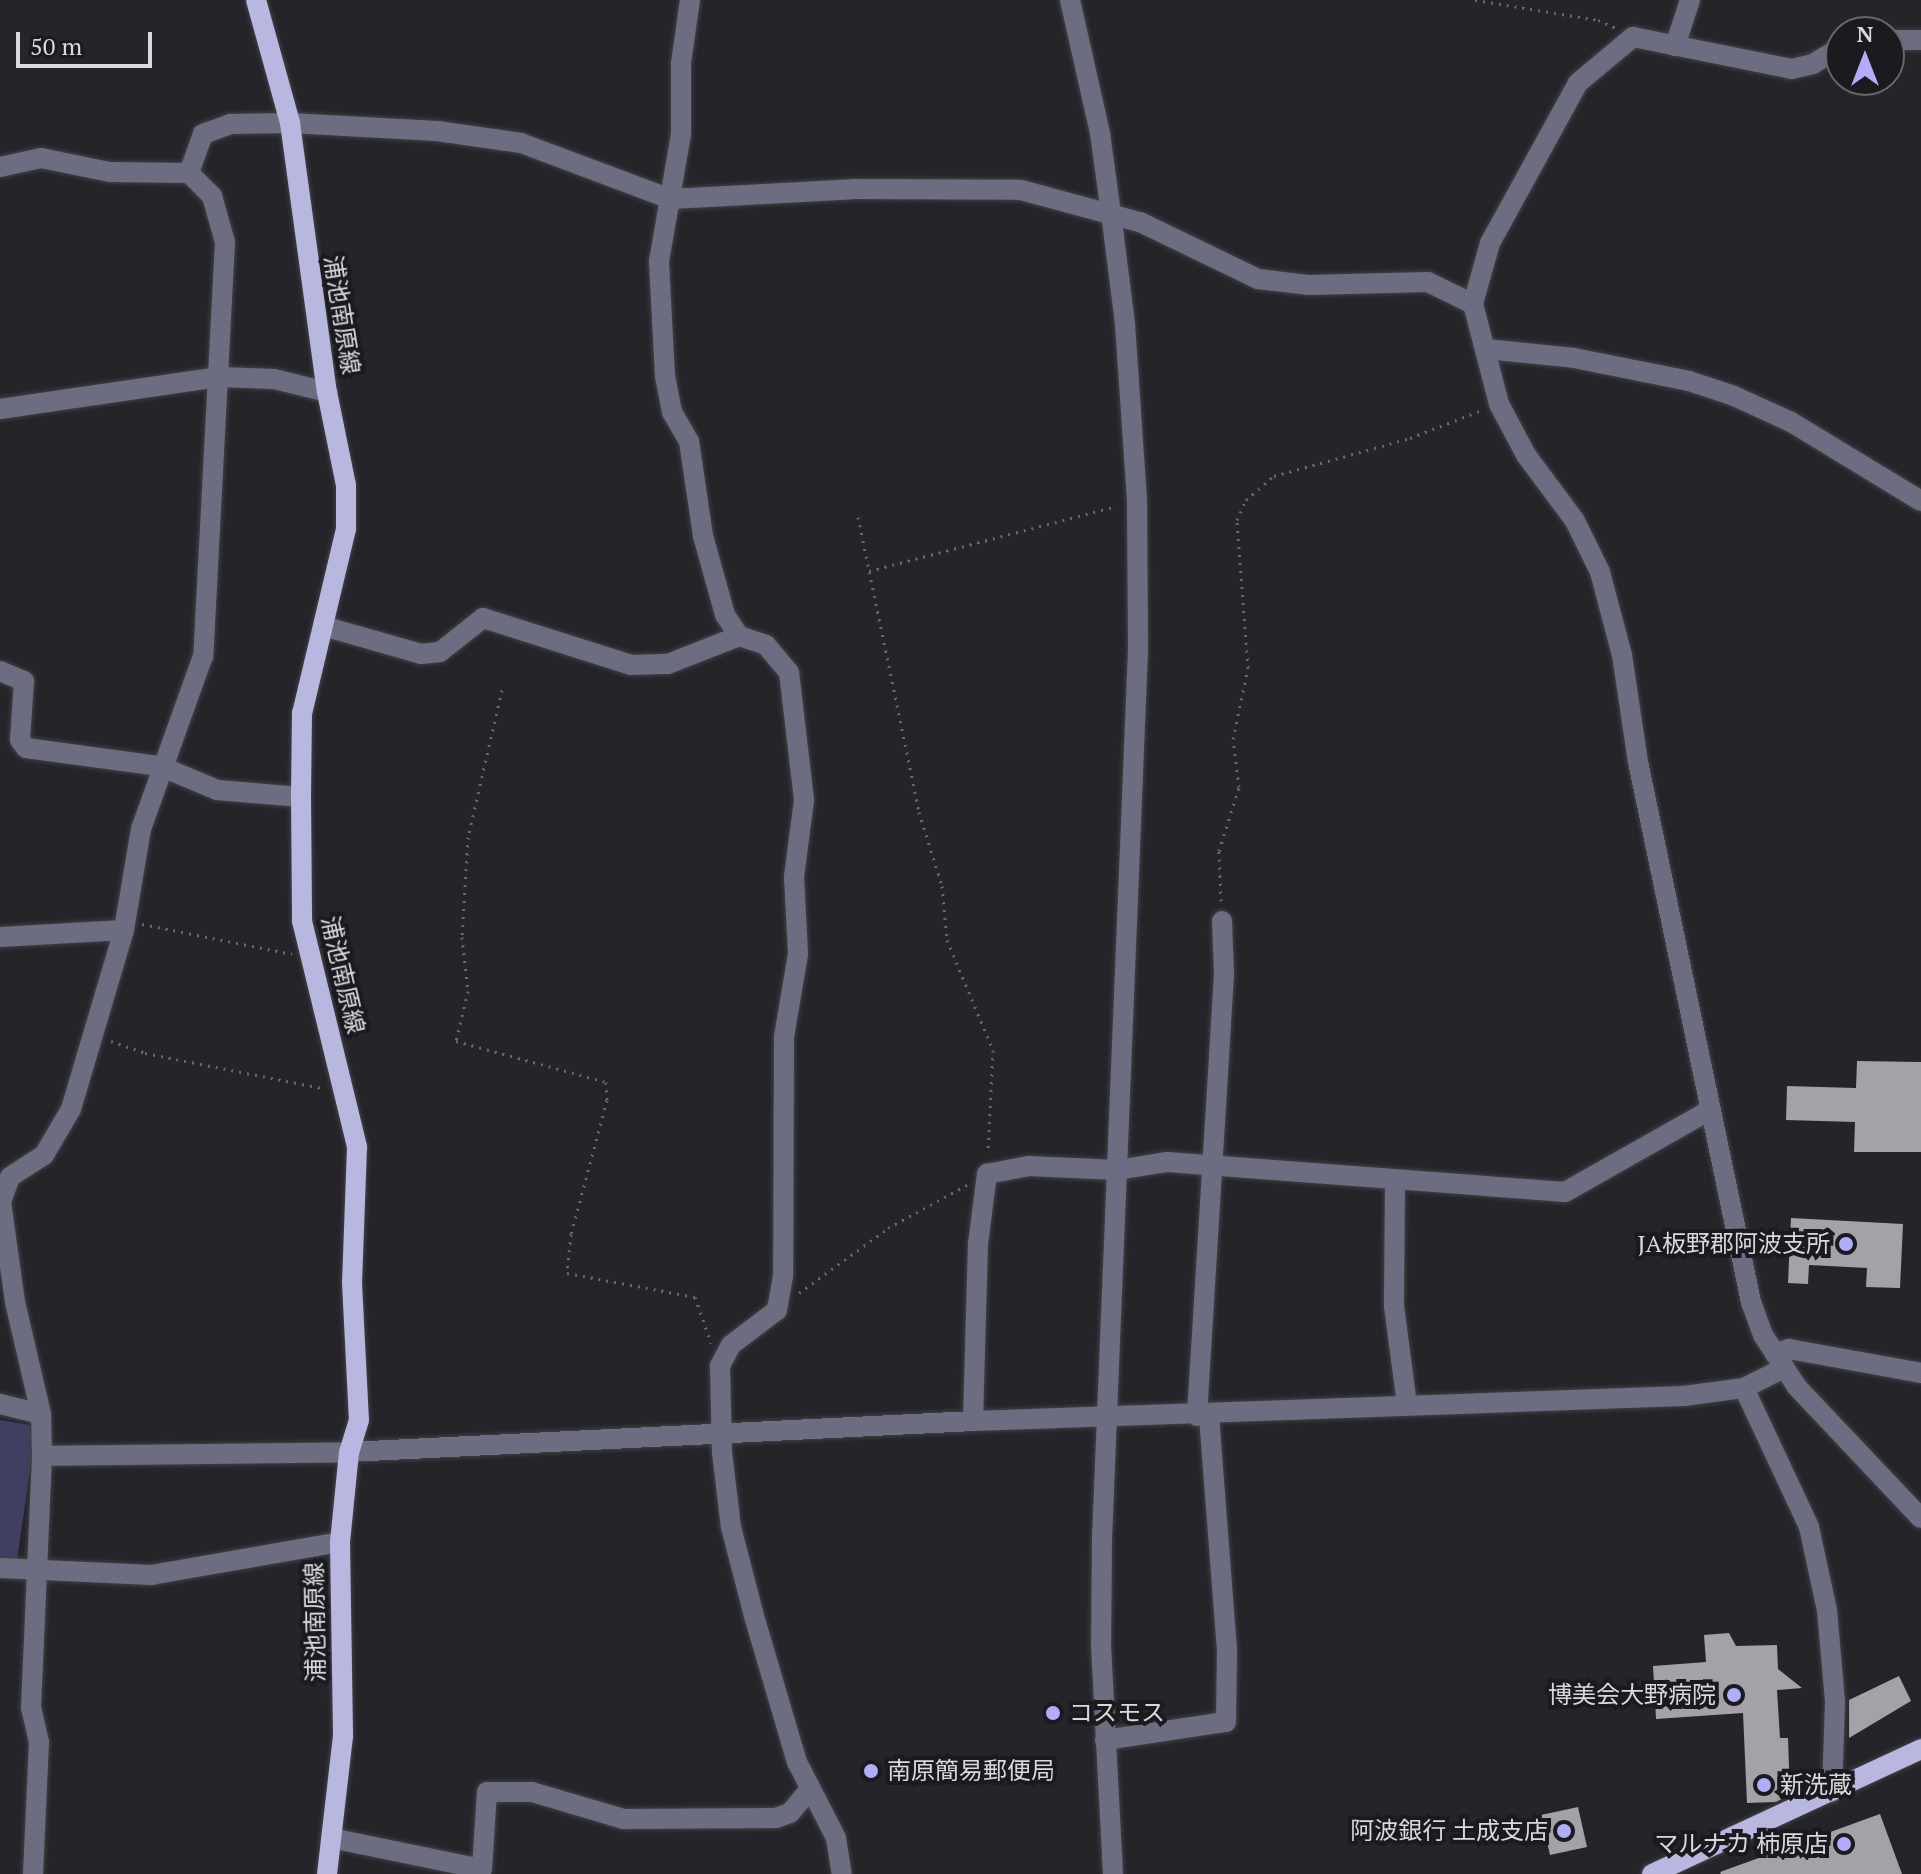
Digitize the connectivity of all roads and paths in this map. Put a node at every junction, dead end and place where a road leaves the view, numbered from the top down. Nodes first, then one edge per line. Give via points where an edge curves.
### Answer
1 (256, 0) edge
2 (690, 0) edge
3 (1070, 0) edge
4 (1475, 0) edge
5 (1690, 0) edge
6 (1633, 37) junction
7 (1675, 46) junction
8 (1825, 57) edge
9 (290, 123) junction
10 (0, 167) edge
11 (189, 173) junction
12 (671, 199) junction
13 (1111, 213) junction
14 (1473, 304) junction
15 (1486, 349) junction
16 (220, 377) junction
17 (327, 392) junction
18 (1499, 404) junction
19 (0, 409) edge
20 (1137, 501) junction
21 (1921, 501) edge
22 (858, 517) dead end
23 (869, 571) junction
24 (323, 626) junction
25 (739, 636) junction
26 (0, 671) edge
27 (502, 690) dead end
28 (160, 766) junction
29 (301, 797) junction
30 (1222, 921) joint
31 (124, 930) junction
32 (0, 937) edge
33 (309, 957) junction
34 (96, 1035) junction
35 (346, 1092) junction
36 (1710, 1110) junction
37 (1210, 1164) junction
38 (1117, 1170) junction
39 (987, 1174) junction
40 (1395, 1183) junction
41 (777, 1310) junction
42 (1779, 1361) junction
43 (720, 1366) junction
44 (1921, 1373) edge
45 (1744, 1388) junction
46 (0, 1404) edge
47 (1407, 1405) junction
48 (41, 1414) junction
49 (1203, 1416) junction
50 (1106, 1419) junction
51 (973, 1421) junction
52 (723, 1434) junction
53 (349, 1452) junction
54 (42, 1456) junction
55 (1921, 1518) edge
56 (340, 1542) junction
57 (35, 1567) junction
58 (0, 1568) edge
59 (1105, 1740) junction
60 (1921, 1749) edge
61 (810, 1789) junction
62 (1832, 1792) junction
63 (331, 1838) junction
64 (33, 1874) edge
65 (327, 1874) edge
66 (842, 1874) edge
67 (1113, 1874) edge
68 (1652, 1874) edge

1 - 9 main road, 浦池南原線
2 - 12 street
3 - 13 street via 1100,133
4 - 6 path via 1598,20
5 - 7 street
6 - 7 street
6 - 14 street via 1578,83 1490,243
7 - 8 street via 1792,69
9 - 11 street via 230,124 203,134
9 - 12 street via 437,131 521,143
9 - 17 main road, 浦池南原線
10 - 11 street via 41,158 110,172
11 - 16 street via 212,196 225,242
12 - 13 street via 853,189 1021,190
12 - 25 street via 659,262 665,376 672,412 689,441 703,536 721,602
13 - 14 street via 1258,279 1308,285 1428,282
13 - 20 street
14 - 15 street
15 - 18 street
15 - 21 street via 1574,358 1689,381 1734,396 1791,422
16 - 17 street via 274,379
16 - 19 street
16 - 28 street via 203,656
17 - 24 main road, 浦池南原線 via 346,485 346,529
18 - 30 path via 1410,438 1274,476 1246,500 1237,520 1248,668 1233,739 1239,787 1219,851
18 - 36 street via 1526,455 1575,521 1600,572 1622,655 1638,762
20 - 23 path
20 - 38 street via 1138,650
22 - 23 path
23 - 39 path via 919,812 942,886 947,940 993,1050
24 - 25 street via 421,654 440,652 483,618 631,665 668,664
24 - 29 main road, 浦池南原線 via 302,713
25 - 41 street via 766,645 789,672 804,800 794,877 798,954 784,1037 783,1276
26 - 28 street via 24,681 20,740 26,748
27 - 43 path via 468,837 462,937 468,991 456,1041 606,1082 607,1100 571,1234 567,1273 695,1297
28 - 29 street via 217,790
28 - 31 street via 128,886
29 - 33 main road, 浦池南原線 via 302,921
30 - 37 street via 1224,975
31 - 32 street
31 - 33 path via 142,924
31 - 34 street
33 - 35 main road, 浦池南原線
34 - 35 path via 145,1053
34 - 48 street via 71,1109 44,1155 10,1177 1,1202 15,1302
35 - 53 main road, 浦池南原線 via 357,1147 352,1283 359,1420
36 - 40 street via 1565,1192
36 - 42 street via 1751,1302
37 - 38 street via 1167,1162
37 - 40 street
37 - 49 street
38 - 39 street via 1029,1166
38 - 50 street
39 - 41 path via 888,1228
39 - 51 street via 978,1244
40 - 47 street via 1394,1306
41 - 43 street via 731,1345
42 - 44 street via 1789,1349
42 - 45 street
42 - 55 street
43 - 52 street
45 - 47 street via 1684,1396
45 - 62 street via 1809,1527 1824,1596 1835,1702
46 - 48 street
47 - 49 street
48 - 54 street
49 - 50 street
49 - 59 street via 1227,1650 1226,1722
50 - 51 street
50 - 59 street
51 - 52 street
52 - 53 street
52 - 61 street via 731,1527 797,1762
53 - 54 street
53 - 56 main road, 浦池南原線
54 - 57 street
56 - 57 street via 151,1575
56 - 63 main road, 浦池南原線 via 343,1736
57 - 58 street
57 - 64 street via 31,1708 39,1742
59 - 67 street
60 - 62 main road
61 - 63 street via 790,1813 776,1818 624,1819 532,1792 487,1792 482,1869
61 - 66 street via 836,1838
62 - 68 main road
63 - 65 main road, 浦池南原線

